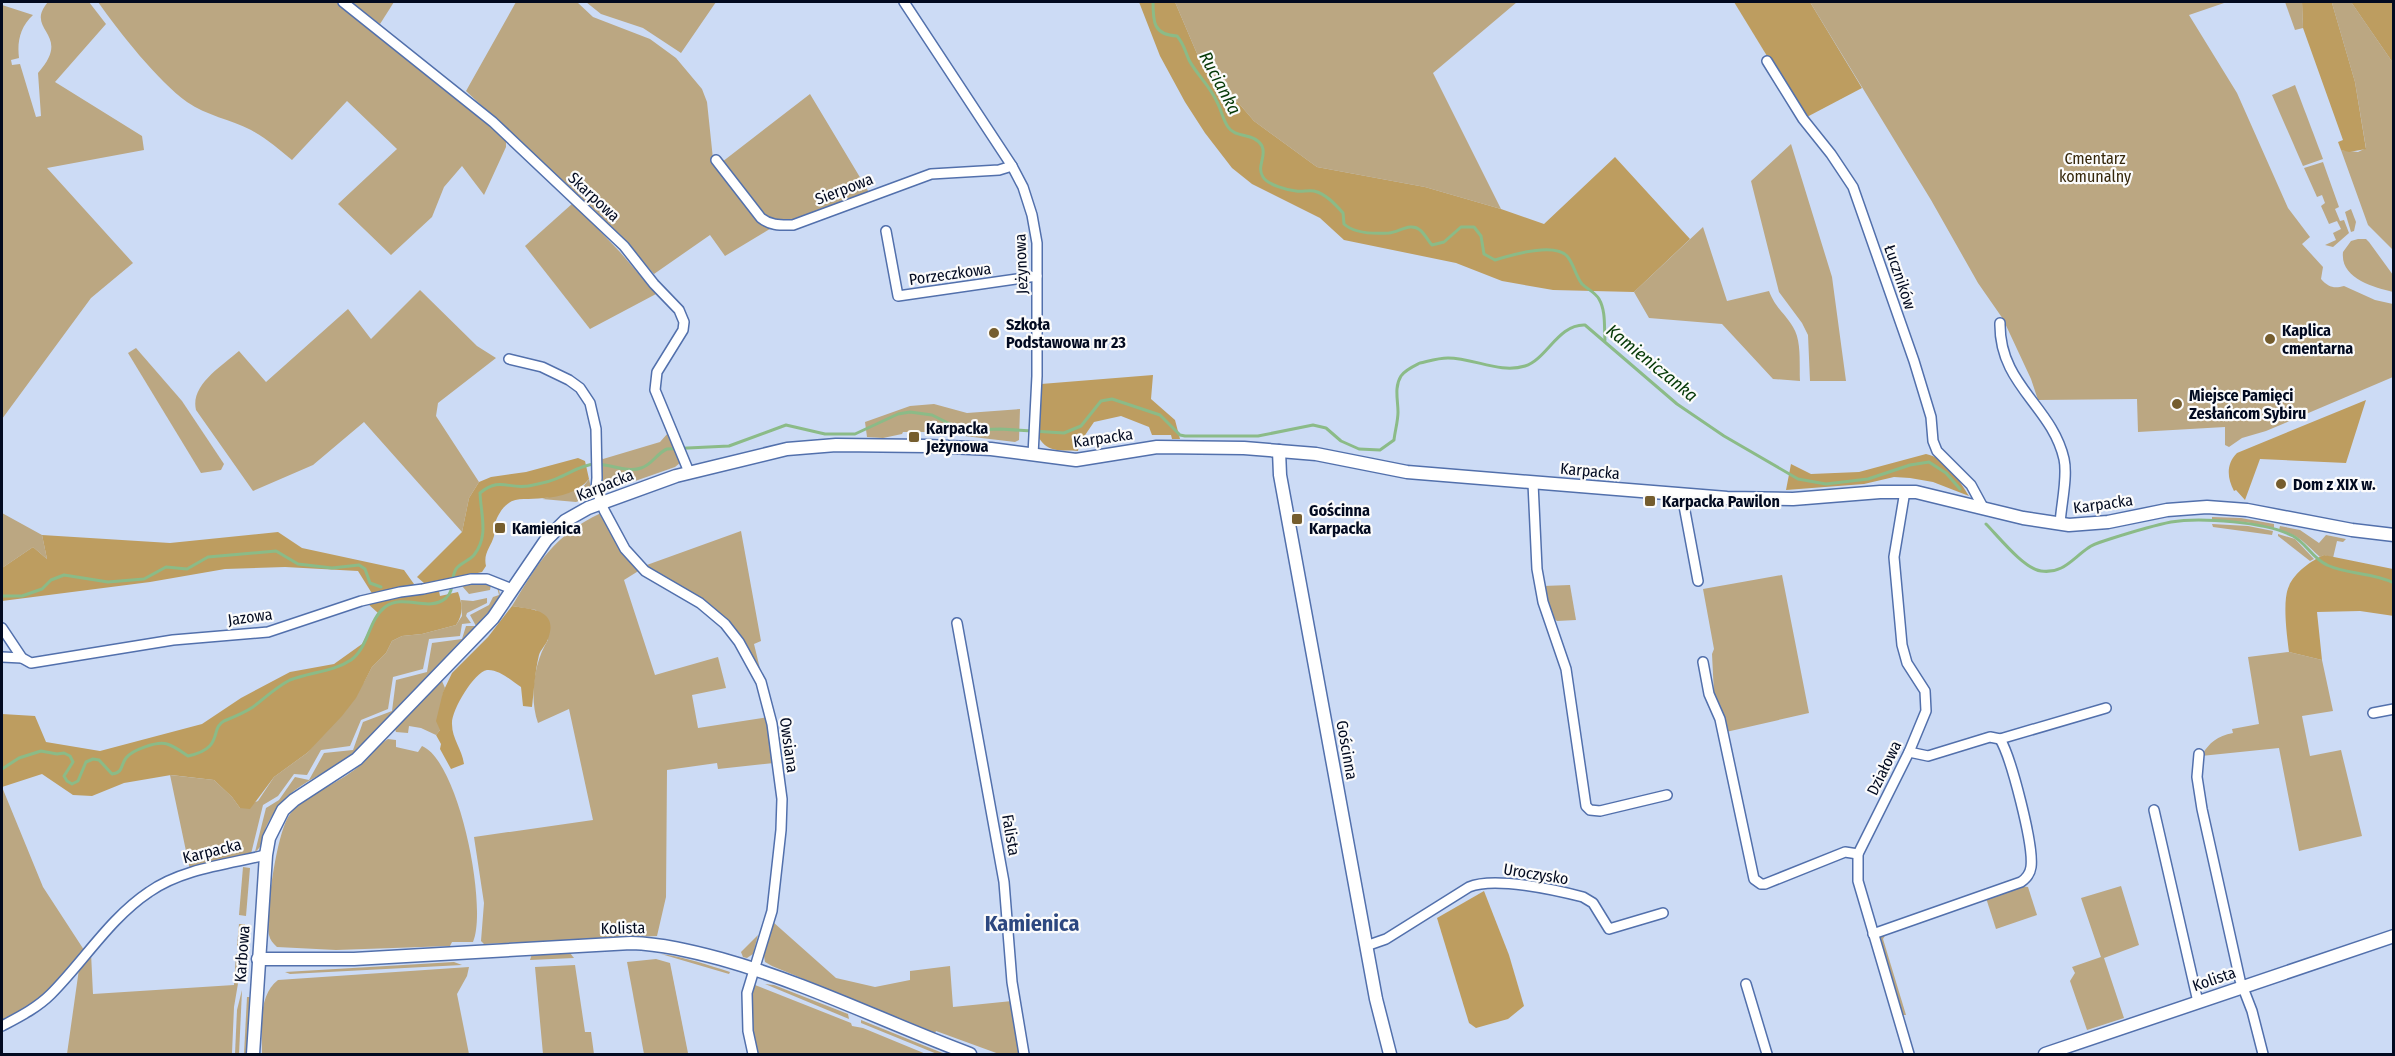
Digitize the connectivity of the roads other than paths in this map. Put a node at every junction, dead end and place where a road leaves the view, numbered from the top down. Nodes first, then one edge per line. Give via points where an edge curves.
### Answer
1 (343, 2) edge
2 (904, 2) edge
3 (1767, 61) dead end
4 (716, 160) dead end
5 (1012, 166) junction
6 (886, 231) dead end
7 (1037, 276) junction
8 (2000, 323) dead end
9 (509, 359) dead end
10 (1280, 451) junction
11 (1033, 455) junction
12 (689, 472) junction
13 (1533, 483) junction
14 (1905, 491) junction
15 (1682, 495) junction
16 (601, 503) junction
17 (1984, 509) junction
18 (2060, 524) junction
19 (2394, 535) edge
20 (1698, 581) dead end
21 (513, 589) junction
22 (957, 623) dead end
23 (2, 628) edge
24 (2, 657) edge
25 (22, 658) junction
26 (1703, 662) dead end
27 (2106, 708) dead end
28 (2394, 709) edge
29 (2373, 713) dead end
30 (2000, 739) junction
31 (1909, 752) junction
32 (2199, 754) dead end
33 (1667, 795) dead end
34 (2154, 810) dead end
35 (1858, 854) junction
36 (266, 855) junction
37 (1663, 913) dead end
38 (1873, 933) junction
39 (2394, 936) edge
40 (1366, 946) junction
41 (258, 959) junction
42 (754, 968) junction
43 (1746, 984) dead end
44 (2243, 987) junction
45 (2198, 1002) junction
46 (2, 1026) edge
47 (253, 1054) edge
48 (753, 1054) edge
49 (970, 1054) edge
50 (1024, 1054) edge
51 (1390, 1054) edge
52 (1767, 1054) edge
53 (1910, 1054) edge
54 (2045, 1054) edge
55 (2263, 1054) edge

1 - 12 street, Skarpowa via 493,122 624,246 679,309 683,330 655,380 658,401
2 - 5 street, Jeżynowa
3 - 17 street, Łuczników via 1853,187 1914,361 1937,451 1971,485
4 - 5 street, Sierpowa via 761,218 774,225 793,225 931,174
5 - 7 street, Jeżynowa via 1035,224
6 - 7 street, Porzeczkowa via 898,297
7 - 11 street, Jeżynowa
8 - 18 street via 2007,366 2049,425 2064,459
9 - 16 street, Owsiana via 542,367 569,380 590,403 596,429 596,489
10 - 11 street, Karpacka via 1157,447 1076,460
10 - 13 street, Karpacka via 1325,455 1407,472
10 - 40 street, Gościnna via 1280,475
11 - 12 street, Karpacka via 991,449 820,445 771,452
12 - 16 street, Karpacka
13 - 15 street, Karpacka
13 - 33 street via 1537,569 1543,602 1566,669 1586,806 1600,811
14 - 15 street, Karpacka via 1793,499
14 - 17 street, Karpacka
14 - 31 street, Działowa via 1894,557 1902,645 1907,663 1927,698 1924,717
15 - 20 street
16 - 21 street, Karpacka via 555,529
16 - 42 street, Owsiana via 626,549 645,571 700,603 725,624 764,692 782,799 781,830 772,911
17 - 18 street, Karpacka
18 - 19 street, Karpacka via 2099,523 2207,507
21 - 25 street, Jazowa via 487,579 461,581 361,602 268,633 173,640 32,663
21 - 36 street, Karpacka via 481,631 357,759 283,810 269,838
22 - 50 street, Falista via 1004,882 1012,982
23 - 25 street
24 - 25 street, Jazowa
26 - 35 street via 1709,694 1720,719 1754,879 1765,884 1845,852
27 - 30 street
28 - 29 street
30 - 31 street via 1990,737 1928,756
30 - 38 street via 2024,814 2031,855 2028,876 2021,882
31 - 35 street, Działowa
32 - 44 street via 2197,777 2202,809
34 - 45 street
35 - 38 street, Działowa via 1858,881
36 - 41 street, Karbowa
36 - 46 street, Karpacka via 186,874 151,890 50,994 32,1010
37 - 40 street, Uroczysko via 1610,929 1593,903 1583,897 1483,882 1386,939
38 - 53 street, Działowa
39 - 44 street, Kolista
40 - 51 street, Gościnna
41 - 42 street, Kolista via 375,958 631,943 665,945
41 - 47 street, Karbowa
42 - 48 street, Owsiana via 747,993
42 - 49 street, Kolista
43 - 52 street
44 - 45 street, Kolista
44 - 55 street
45 - 54 street, Kolista

